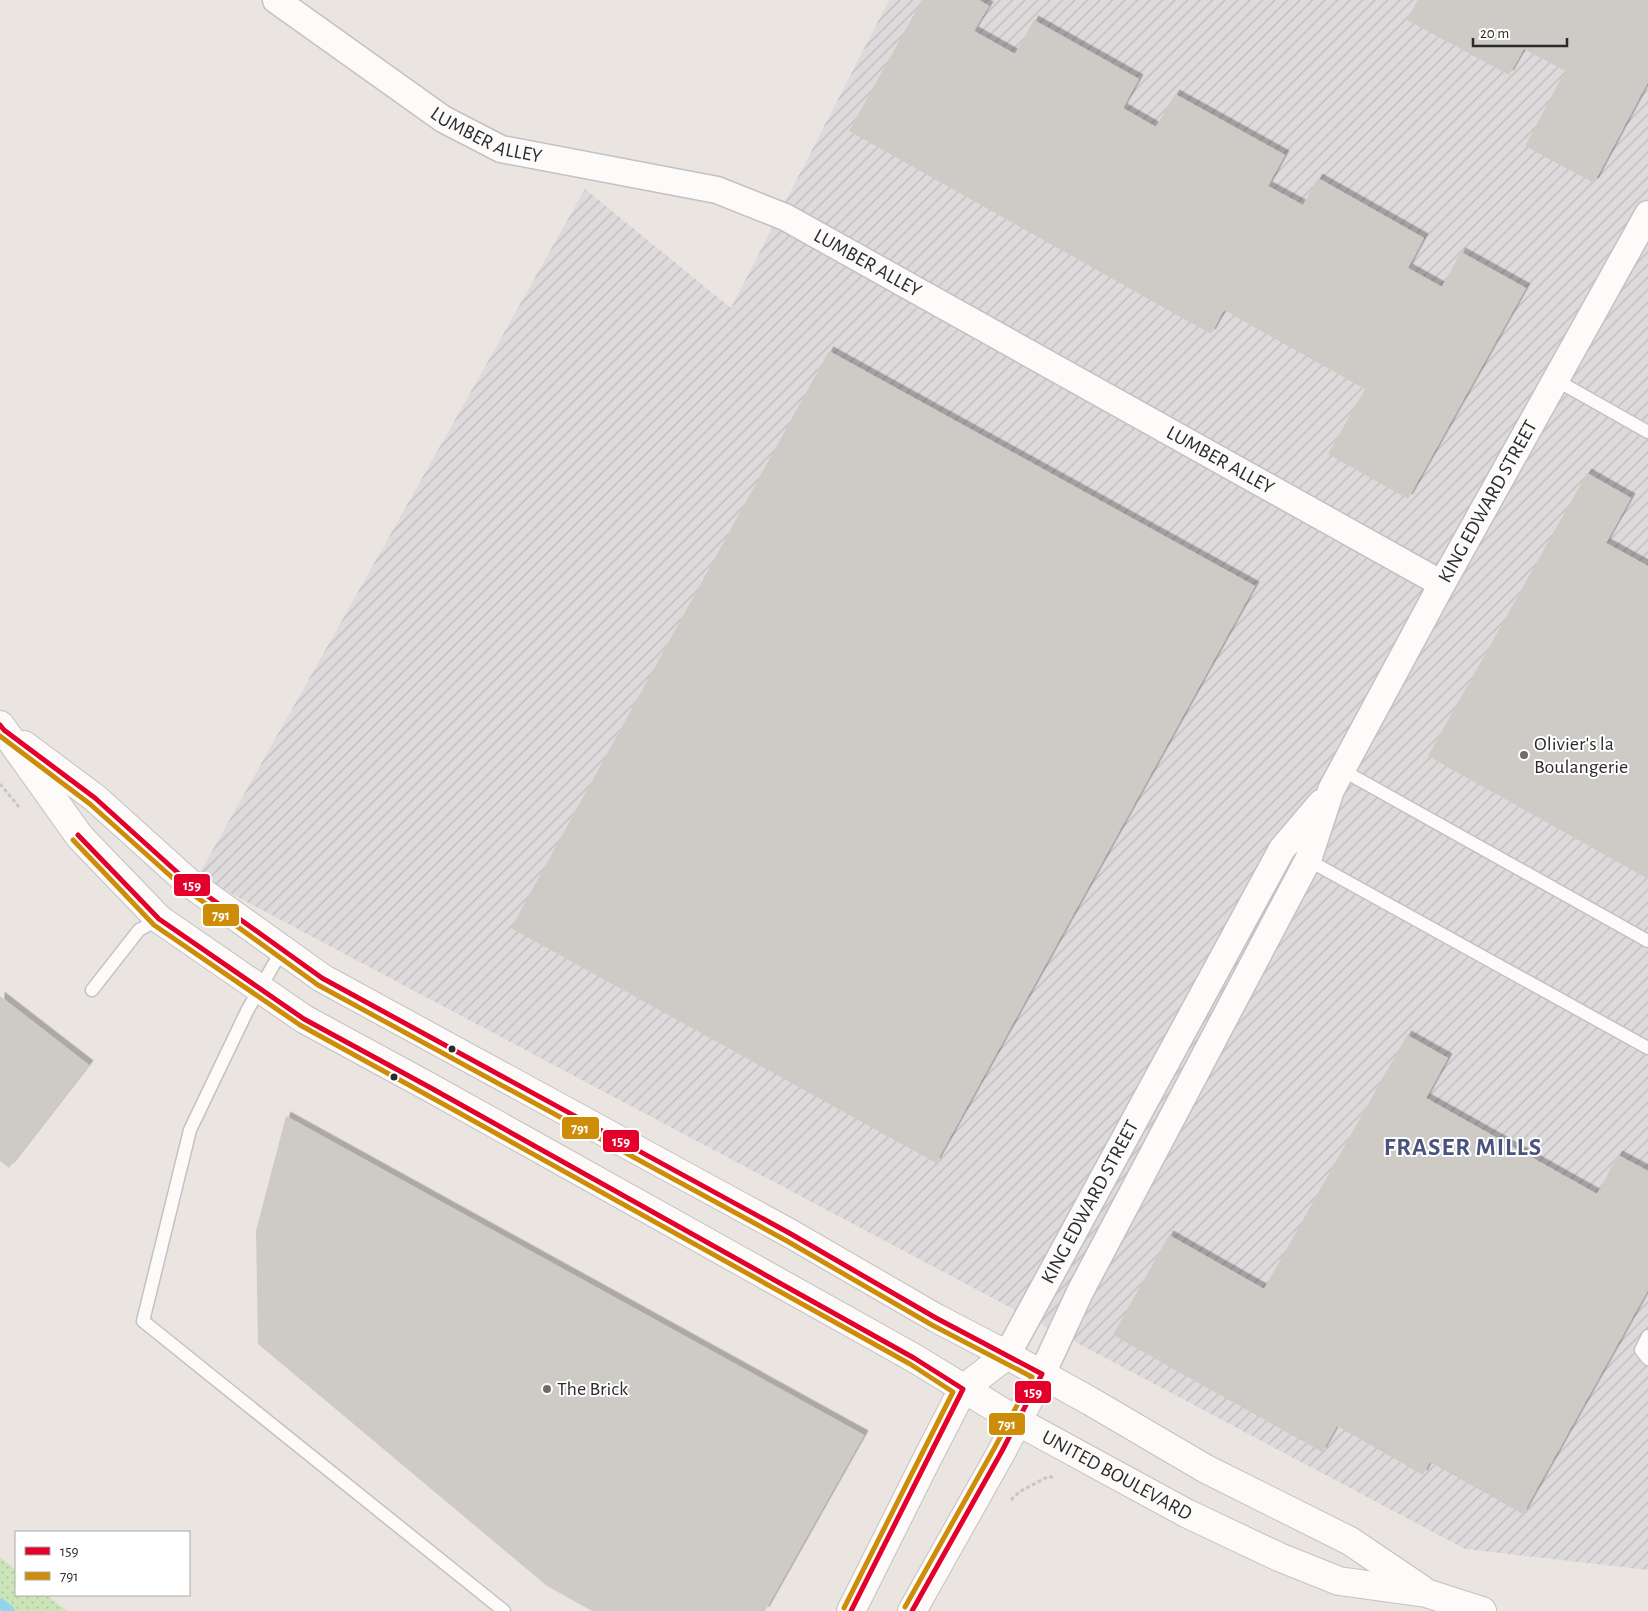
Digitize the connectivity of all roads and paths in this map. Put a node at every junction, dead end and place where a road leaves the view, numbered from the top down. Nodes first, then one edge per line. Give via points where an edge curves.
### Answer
1 (276, 0) edge
2 (1648, 214) edge
3 (1556, 380) junction
4 (1648, 432) edge
5 (1442, 584) junction
6 (2, 728) edge
7 (1336, 780) junction
8 (1308, 860) junction
9 (159, 919) junction
10 (1648, 941) edge
11 (282, 950) junction
12 (259, 988) junction
13 (92, 990) dead end
14 (1648, 1048) edge
15 (1648, 1336) edge
16 (1007, 1355) junction
17 (1648, 1359) edge
18 (1042, 1374) junction
19 (964, 1389) junction
20 (1017, 1422) junction
21 (1426, 1592) junction
22 (504, 1611) edge
23 (851, 1611) edge
24 (912, 1611) edge
25 (1482, 1611) edge

1 - 5 street, LUMBER ALLEY via 443,119 501,149 717,190 785,217
2 - 3 street, KING EDWARD STREET
3 - 4 lane
3 - 5 street, KING EDWARD STREET
5 - 7 street, KING EDWARD STREET
6 - 9 main road, UNITED BOULEVARD via 80,837
6 - 11 main road, UNITED BOULEVARD via 95,798 188,882
7 - 8 street, KING EDWARD STREET
7 - 10 lane
7 - 16 street, KING EDWARD STREET via 1282,849
8 - 14 lane
8 - 18 street, KING EDWARD STREET via 1080,1292
9 - 12 main road, UNITED BOULEVARD
9 - 13 lane via 139,930
11 - 12 lane
11 - 16 main road, UNITED BOULEVARD via 322,978
12 - 19 main road, UNITED BOULEVARD via 304,1019 914,1358
12 - 22 lane via 190,1130 143,1321
15 - 17 lane via 1641,1350
16 - 18 main road, UNITED BOULEVARD
16 - 19 main road, KING EDWARD STREET
18 - 20 main road, KING EDWARD STREET
18 - 21 main road, UNITED BOULEVARD via 1206,1469 1350,1542
19 - 20 main road, UNITED BOULEVARD
19 - 23 main road, KING EDWARD STREET
20 - 21 main road, UNITED BOULEVARD via 1186,1513 1279,1557 1339,1581
20 - 24 main road, KING EDWARD STREET
21 - 25 main road, UNITED BOULEVARD

